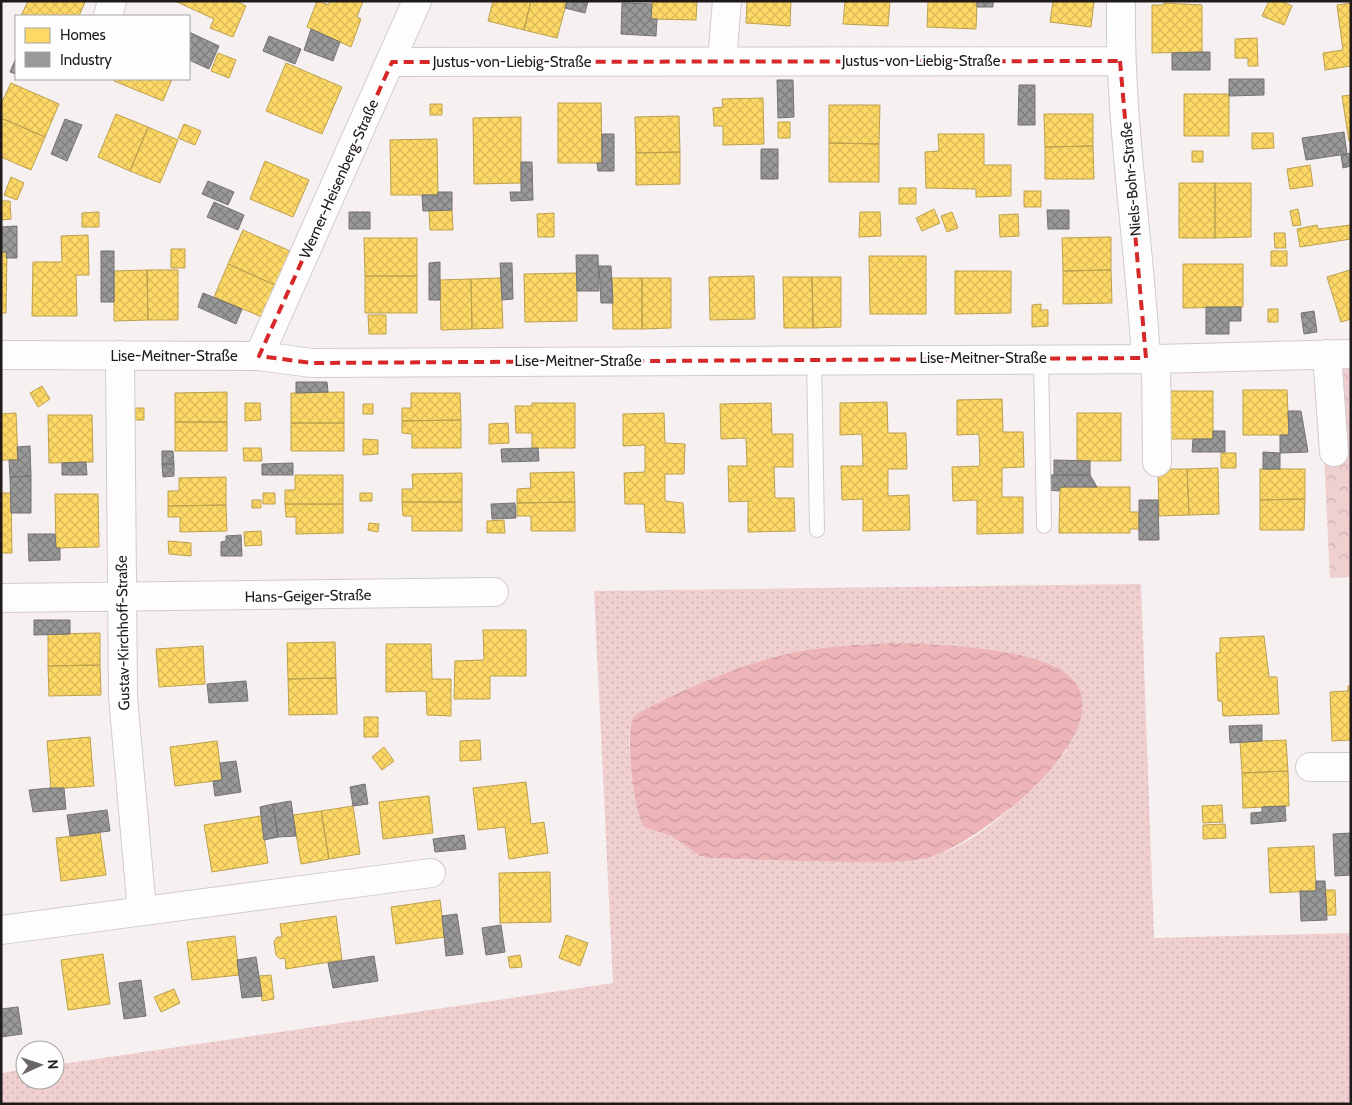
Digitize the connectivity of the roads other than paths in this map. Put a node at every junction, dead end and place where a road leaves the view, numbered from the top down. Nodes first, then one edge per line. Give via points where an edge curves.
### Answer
1 (112, 1) edge
2 (418, 1) edge
3 (727, 1) edge
4 (1121, 1) edge
5 (108, 15) edge
6 (722, 61) junction
7 (1120, 61) junction
8 (392, 62) junction
9 (1339, 354) edge
10 (1, 355) edge
11 (120, 355) junction
12 (259, 356) junction
13 (1041, 358) junction
14 (1151, 358) junction
15 (814, 360) junction
16 (1334, 452) dead end
17 (1157, 462) dead end
18 (1044, 526) dead end
19 (818, 530) dead end
20 (494, 592) dead end
21 (1, 598) edge
22 (121, 599) junction
23 (1351, 767) edge
24 (1310, 768) dead end
25 (431, 873) dead end
26 (142, 911) junction
27 (1, 930) edge

1 - 5 street
2 - 8 street, Werner-Heisenberg-Straße
3 - 6 street
4 - 7 street, Niels-Bohr-Straße
6 - 7 street, Justus-von-Liebig-Straße
6 - 8 street, Justus-von-Liebig-Straße
7 - 14 street, Niels-Bohr-Straße
8 - 12 street, Werner-Heisenberg-Straße
9 - 14 street, Lise-Meitner-Straße
9 - 16 street, Lise-Meitner-Straße
10 - 11 street, Lise-Meitner-Straße
11 - 12 street, Lise-Meitner-Straße
11 - 22 street, Gustav-Kirchhoff-Straße
12 - 15 street, Lise-Meitner-Straße via 312,363
13 - 14 street, Lise-Meitner-Straße
13 - 15 street, Lise-Meitner-Straße
13 - 18 lane
14 - 17 street
15 - 19 lane
20 - 22 street, Hans-Geiger-Straße
21 - 22 street, Hans-Geiger-Straße
22 - 26 street, Gustav-Kirchhoff-Straße via 123,697
23 - 24 street
25 - 26 street
26 - 27 street

